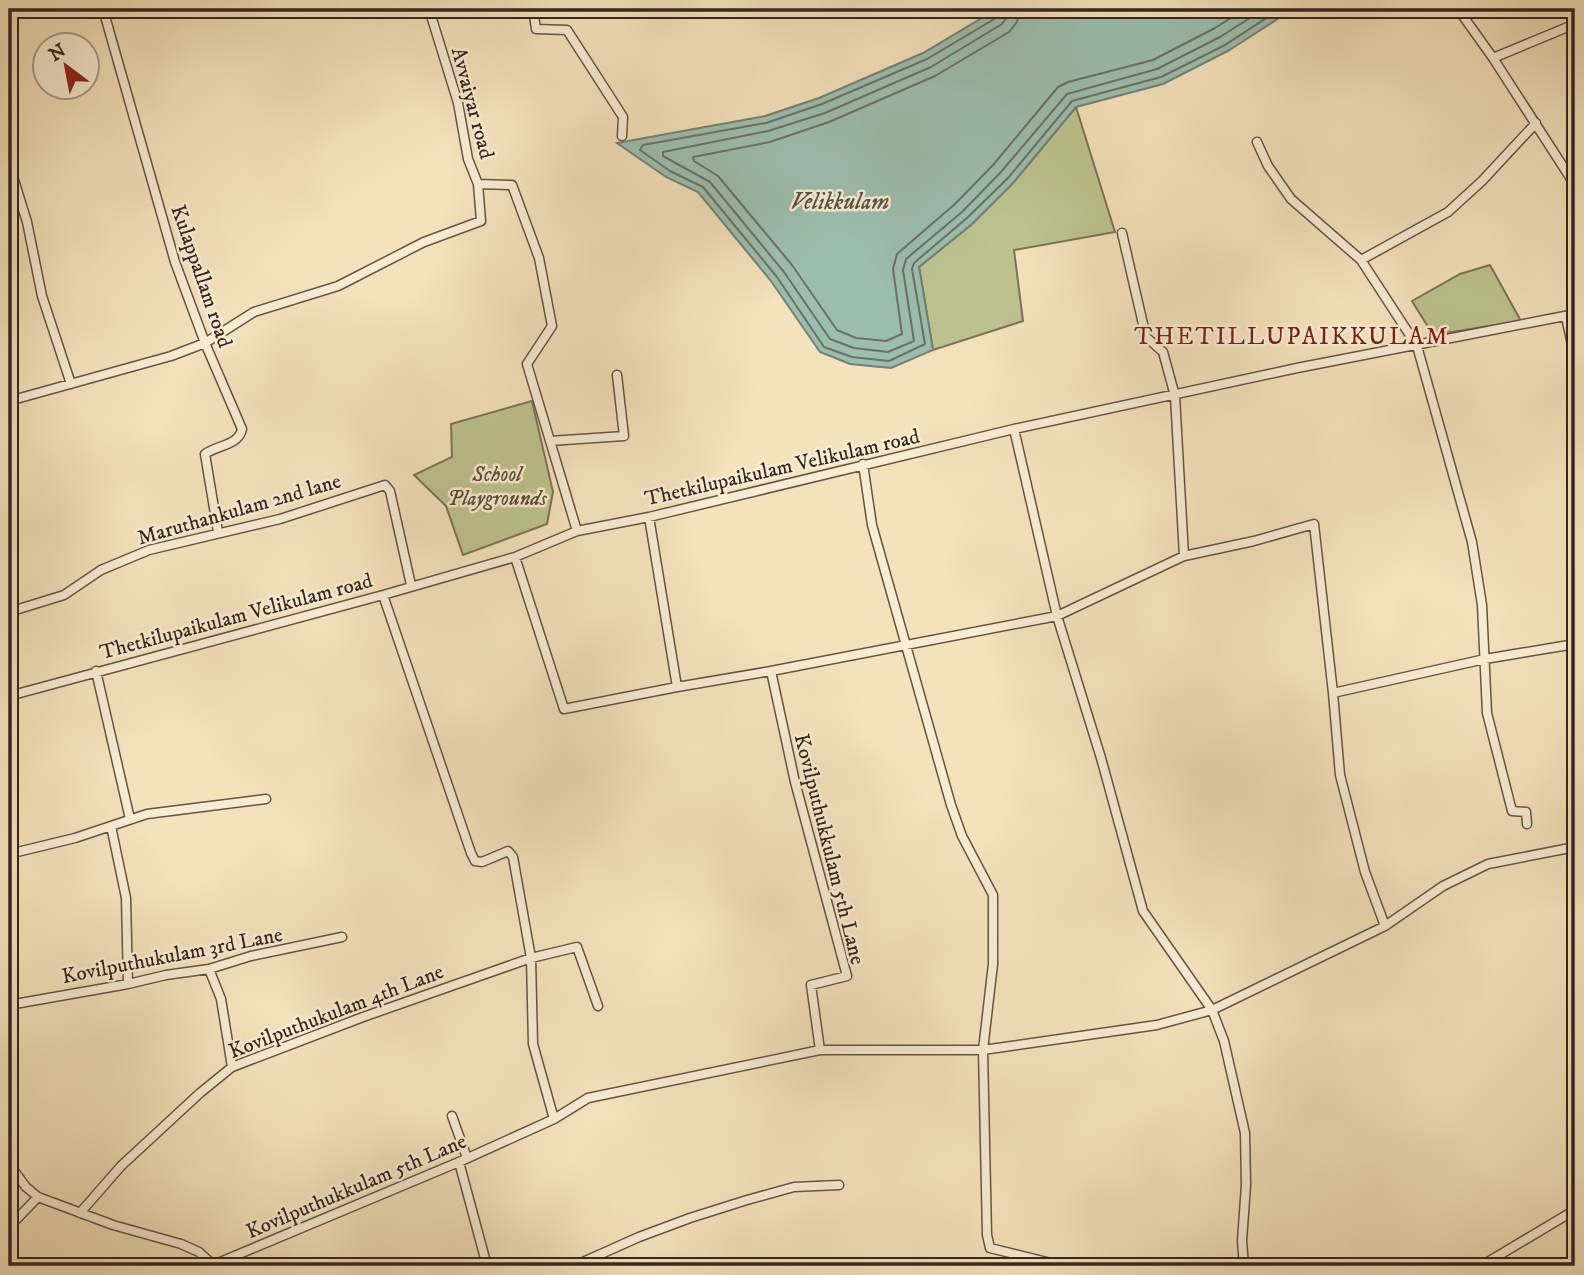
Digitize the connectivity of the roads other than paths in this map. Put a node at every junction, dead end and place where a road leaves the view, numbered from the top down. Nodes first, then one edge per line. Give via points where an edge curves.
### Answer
1 (103, 9) edge
2 (429, 9) edge
3 (533, 9) edge
4 (1458, 9) edge
5 (1575, 24) edge
6 (1493, 58) junction
7 (1536, 123) junction
8 (622, 136) dead end
9 (1258, 142) dead end
10 (9, 164) edge
11 (478, 184) junction
12 (1575, 185) edge
13 (1122, 233) dead end
14 (1361, 260) junction
15 (1575, 314) edge
16 (1566, 317) junction
17 (205, 343) junction
18 (1417, 346) junction
19 (1575, 358) edge
20 (617, 375) dead end
21 (71, 384) junction
22 (1175, 396) junction
23 (9, 401) edge
24 (1014, 429) junction
25 (550, 441) junction
26 (863, 464) junction
27 (649, 517) junction
28 (577, 531) junction
29 (218, 532) junction
30 (515, 556) junction
31 (1184, 556) junction
32 (411, 585) junction
33 (383, 595) junction
34 (9, 612) edge
35 (1057, 616) junction
36 (1575, 644) edge
37 (908, 646) junction
38 (1485, 659) junction
39 (96, 671) junction
40 (771, 671) junction
41 (677, 687) junction
42 (1333, 693) junction
43 (9, 696) edge
44 (266, 799) dead end
45 (130, 819) junction
46 (1527, 824) dead end
47 (111, 827) junction
48 (1575, 847) edge
49 (9, 854) edge
50 (1385, 926) junction
51 (342, 937) dead end
52 (531, 958) junction
53 (209, 970) junction
54 (128, 984) junction
55 (9, 1005) edge
56 (598, 1006) dead end
57 (1212, 1010) junction
58 (983, 1050) junction
59 (820, 1051) junction
60 (232, 1067) junction
61 (452, 1116) dead end
62 (554, 1119) junction
63 (463, 1160) junction
64 (9, 1164) edge
65 (839, 1185) dead end
66 (38, 1197) junction
67 (1575, 1210) edge
68 (80, 1213) junction
69 (9, 1227) edge
70 (214, 1266) edge
71 (487, 1266) edge
72 (574, 1266) edge
73 (1063, 1266) edge
74 (1244, 1266) edge
75 (1481, 1266) edge

1 - 17 street, Kulappallam road via 175,262
2 - 11 street, Avvaiyar road
3 - 8 street via 536,29 567,30 623,117
4 - 6 street
5 - 6 street
6 - 7 street
7 - 12 street
7 - 14 street via 1448,212
9 - 14 street via 1291,199
10 - 21 street via 42,296
11 - 17 street via 481,221 424,242 338,286 254,312
11 - 25 street, Avvaiyar road via 512,185 539,258 552,326 527,364
13 - 22 street via 1146,337 1163,352
14 - 18 street
15 - 16 street, Thetkilupaikulam Velikulam road
16 - 18 street, Thetkilupaikulam Velikulam road
16 - 19 street
17 - 21 street
17 - 29 street, Kulappallam road via 242,429 235,442 205,454
18 - 22 street, Thetkilupaikulam Velikulam road
18 - 38 street via 1472,542
20 - 25 street via 624,436
21 - 23 street
22 - 24 street, Thetkilupaikulam Velikulam road
22 - 31 street
24 - 26 street, Thetkilupaikulam Velikulam road
24 - 35 street
25 - 28 street, Avvaiyar road
26 - 27 street, Thetkilupaikulam Velikulam road
26 - 37 street via 872,525
27 - 28 street, Thetkilupaikulam Velikulam road
27 - 41 street
28 - 30 street, Thetkilupaikulam Velikulam road
29 - 32 street, Maruthankulam 2nd lane via 280,519 385,485
29 - 34 street, Maruthankulam 2nd lane via 149,550 101,570 64,595
30 - 32 street, Thetkilupaikulam Velikulam road
30 - 41 street via 564,709
31 - 35 street
31 - 42 street via 1314,524
32 - 33 street, Thetkilupaikulam Velikulam road
33 - 39 street, Thetkilupaikulam Velikulam road
33 - 52 street via 471,853 475,861 482,862 508,850 513,857
35 - 37 street
35 - 57 street via 1143,911
36 - 38 street
37 - 40 street
37 - 58 street via 951,805 993,895 993,964
38 - 42 street
38 - 46 street via 1487,713 1500,769 1511,811 1525,812
39 - 43 street, Thetkilupaikulam Velikulam road
39 - 45 street
40 - 41 street
40 - 59 street, Kovilputhukkulam 5th Lane via 846,976 811,985
42 - 50 street via 1340,775 1365,872
44 - 45 street
45 - 47 street
47 - 49 street
47 - 54 street via 126,898
48 - 50 street via 1488,864 1443,886
50 - 57 street
51 - 53 street, Kovilputhukulam 3rd Lane
52 - 56 street, Kovilputhukulam 4th Lane via 576,947
52 - 60 street, Kovilputhukulam 4th Lane
52 - 62 street via 533,1044
53 - 54 street, Kovilputhukulam 3rd Lane
53 - 60 street via 221,999
54 - 55 street, Kovilputhukulam 3rd Lane
57 - 58 street via 1157,1026
57 - 74 street via 1224,1041 1245,1133
58 - 59 street
58 - 73 street via 990,1248
59 - 62 street, Kovilputhukkulam 5th Lane via 588,1098
60 - 68 street, Kovilputhukulam 4th Lane via 121,1166
61 - 63 street
62 - 63 street, Kovilputhukkulam 5th Lane
63 - 70 street, Kovilputhukkulam 5th Lane
63 - 71 street
64 - 66 street
65 - 72 street via 794,1187 724,1207
66 - 68 street
66 - 69 street
67 - 75 street
68 - 70 street via 181,1244

